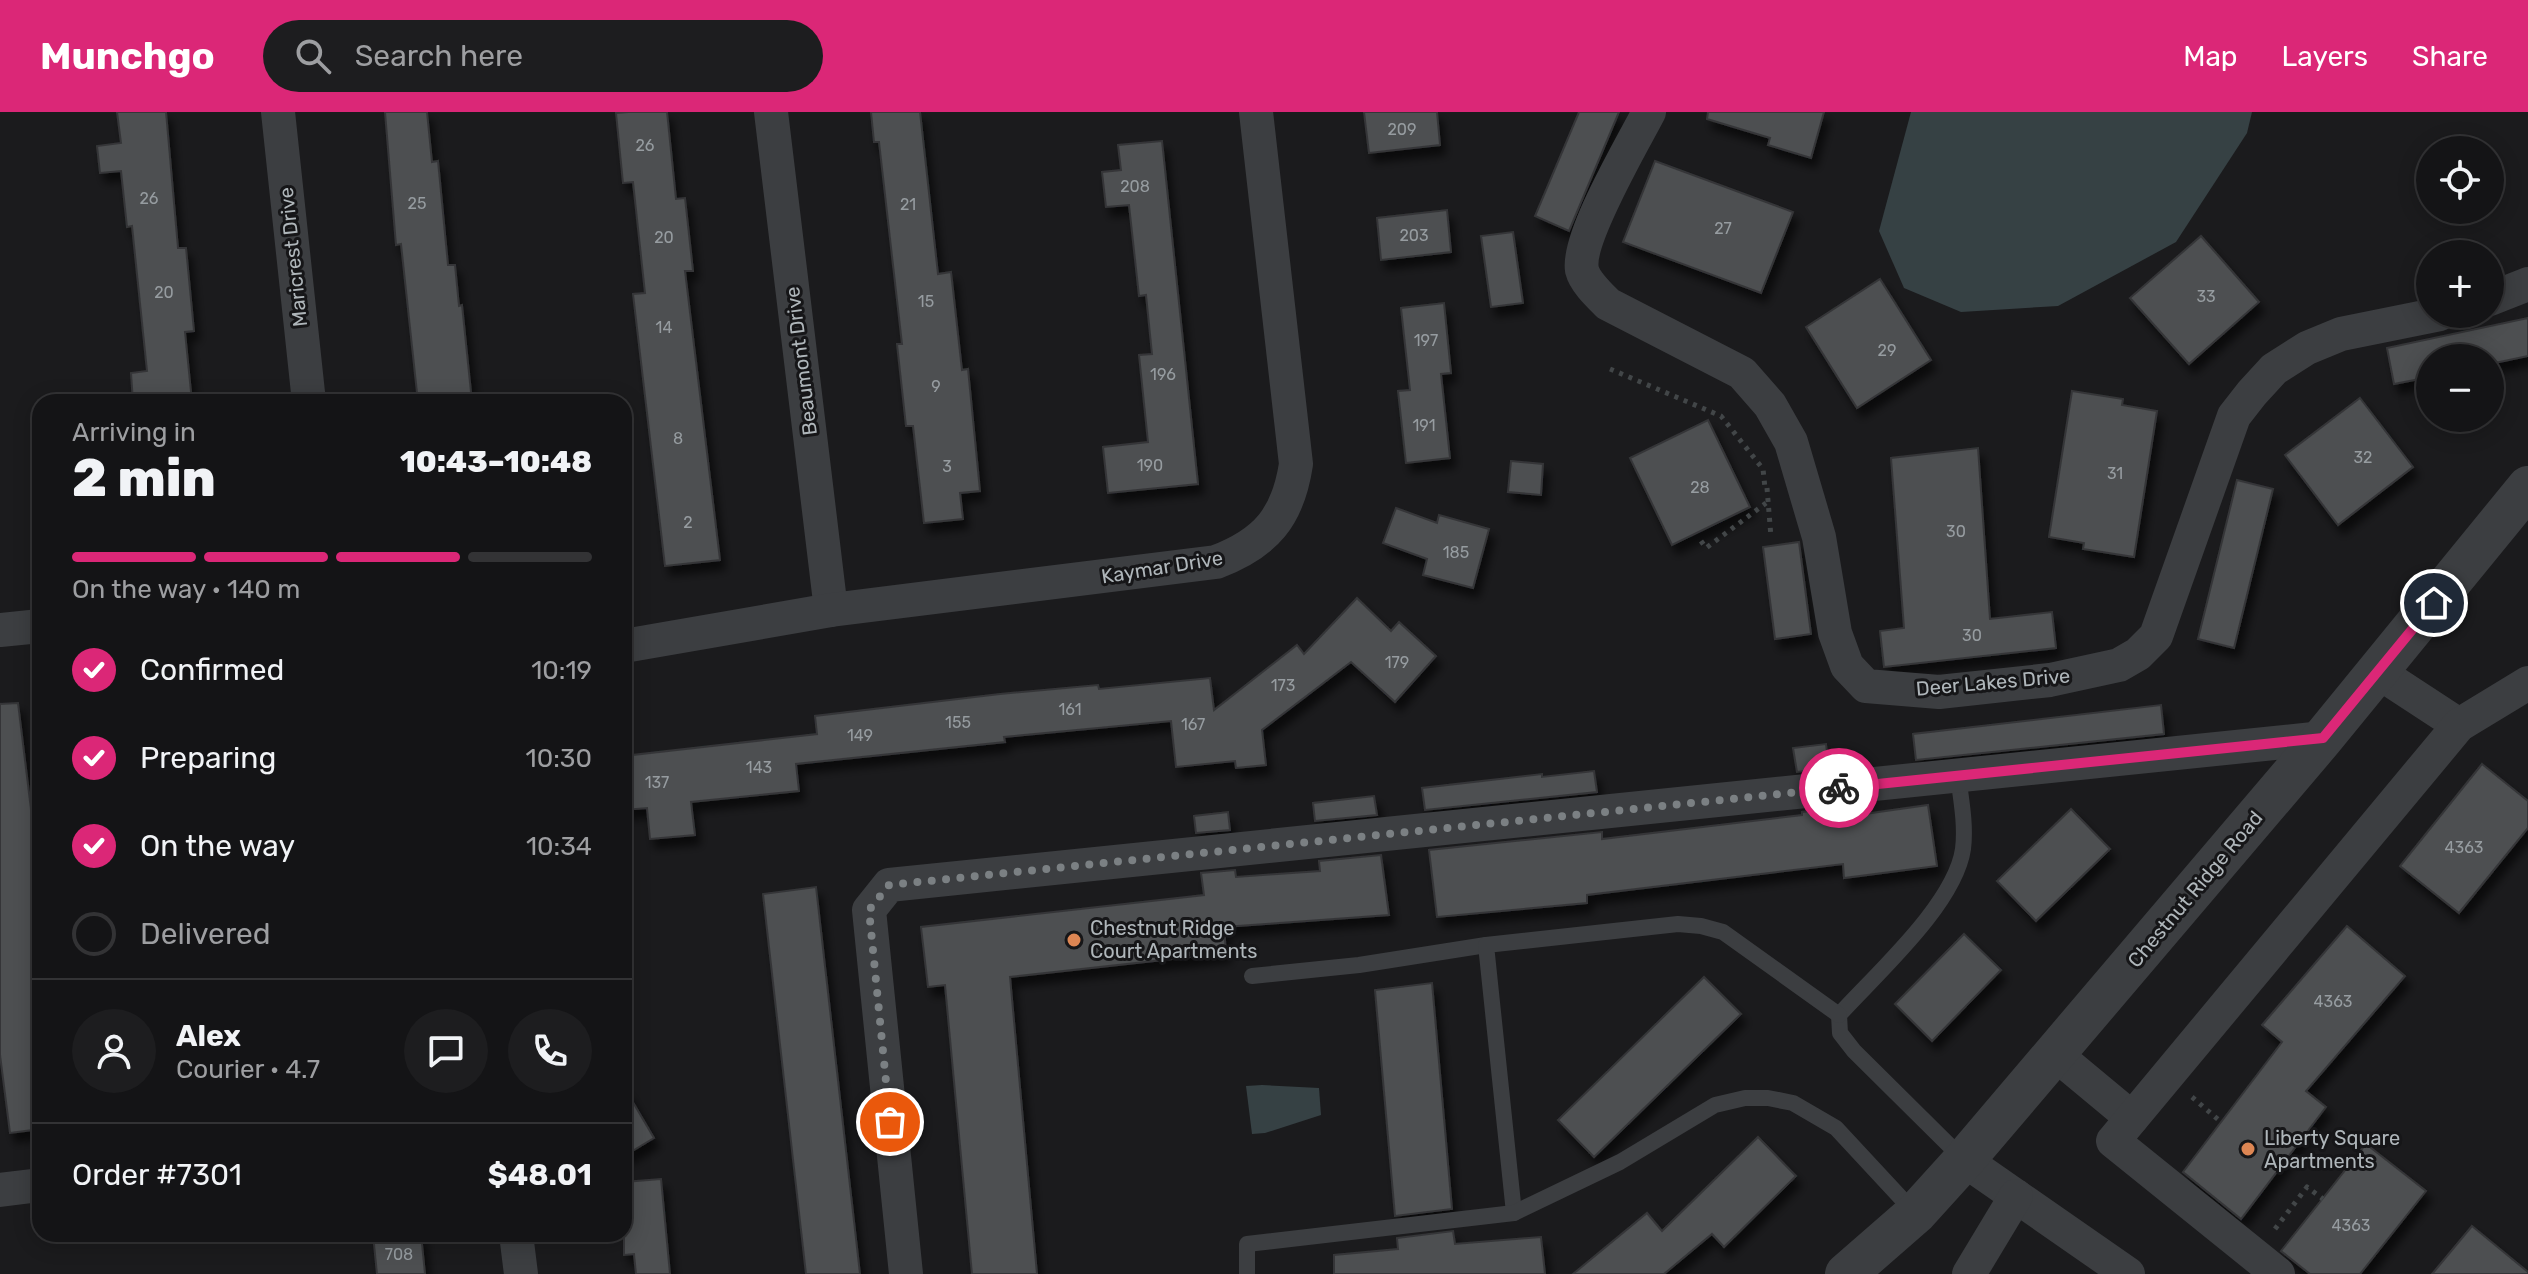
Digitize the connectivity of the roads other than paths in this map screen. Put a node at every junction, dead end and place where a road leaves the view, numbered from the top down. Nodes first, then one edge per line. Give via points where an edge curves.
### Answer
1 (278, 112) edge
2 (771, 112) edge
3 (1256, 112) edge
4 (1649, 112) edge
5 (2528, 284) edge
6 (2504, 293) edge
7 (2416, 319) edge
8 (308, 394) edge
9 (2528, 487) edge
10 (831, 610) junction
11 (32, 627) edge
12 (0, 630) edge
13 (632, 645) edge
14 (2378, 672) junction
15 (2528, 683) edge
16 (2459, 725) junction
17 (2323, 738) junction
18 (1958, 776) junction
19 (1486, 945) junction
20 (1252, 976) dead end
21 (1839, 1015) junction
22 (2055, 1054) junction
23 (2132, 1118) junction
24 (1964, 1160) junction
25 (32, 1186) edge
26 (0, 1190) edge
27 (2016, 1196) junction
28 (1514, 1213) junction
29 (1916, 1213) junction
30 (517, 1242) edge
31 (2267, 1265) edge
32 (521, 1274) edge
33 (906, 1274) edge
34 (1247, 1274) edge
35 (1846, 1274) edge
36 (1969, 1274) edge
37 (2128, 1274) edge

1 - 8 street, Maricrest Drive
2 - 10 street, Beaumont Drive
3 - 10 street, Kaymar Drive via 1296,464 1280,516 1261,539 1216,562
4 - 7 street, Deer Lakes Drive via 1585,241 1582,270 1608,304 1742,373 1770,405 1791,442 1819,537 1835,633 1847,666 1866,686 1939,692 2050,680 2119,665 2138,654 2156,636 2234,416 2274,369 2307,348 2341,334
5 - 6 street
9 - 14 street, Chestnut Ridge Road
10 - 13 street, Kaymar Drive
11 - 12 street
14 - 16 street
14 - 17 street, Chestnut Ridge Road
15 - 16 street
16 - 23 street
17 - 18 street
17 - 22 street, Chestnut Ridge Road
18 - 21 lane via 1963,848 1956,877 1937,907
18 - 33 street via 889,885 869,910
19 - 20 lane
19 - 21 lane via 1678,924 1701,926 1723,932
19 - 28 lane
21 - 24 lane via 1840,1033 1854,1051
22 - 23 street
22 - 24 street, Chestnut Ridge Road
23 - 31 street via 2113,1141
24 - 27 street
24 - 29 street, Chestnut Ridge Road
25 - 26 street
27 - 36 street
27 - 37 street
28 - 29 lane via 1620,1162 1715,1105 1745,1098 1793,1103 1836,1128
28 - 34 lane via 1247,1244
29 - 35 street, Chestnut Ridge Road
30 - 32 street

